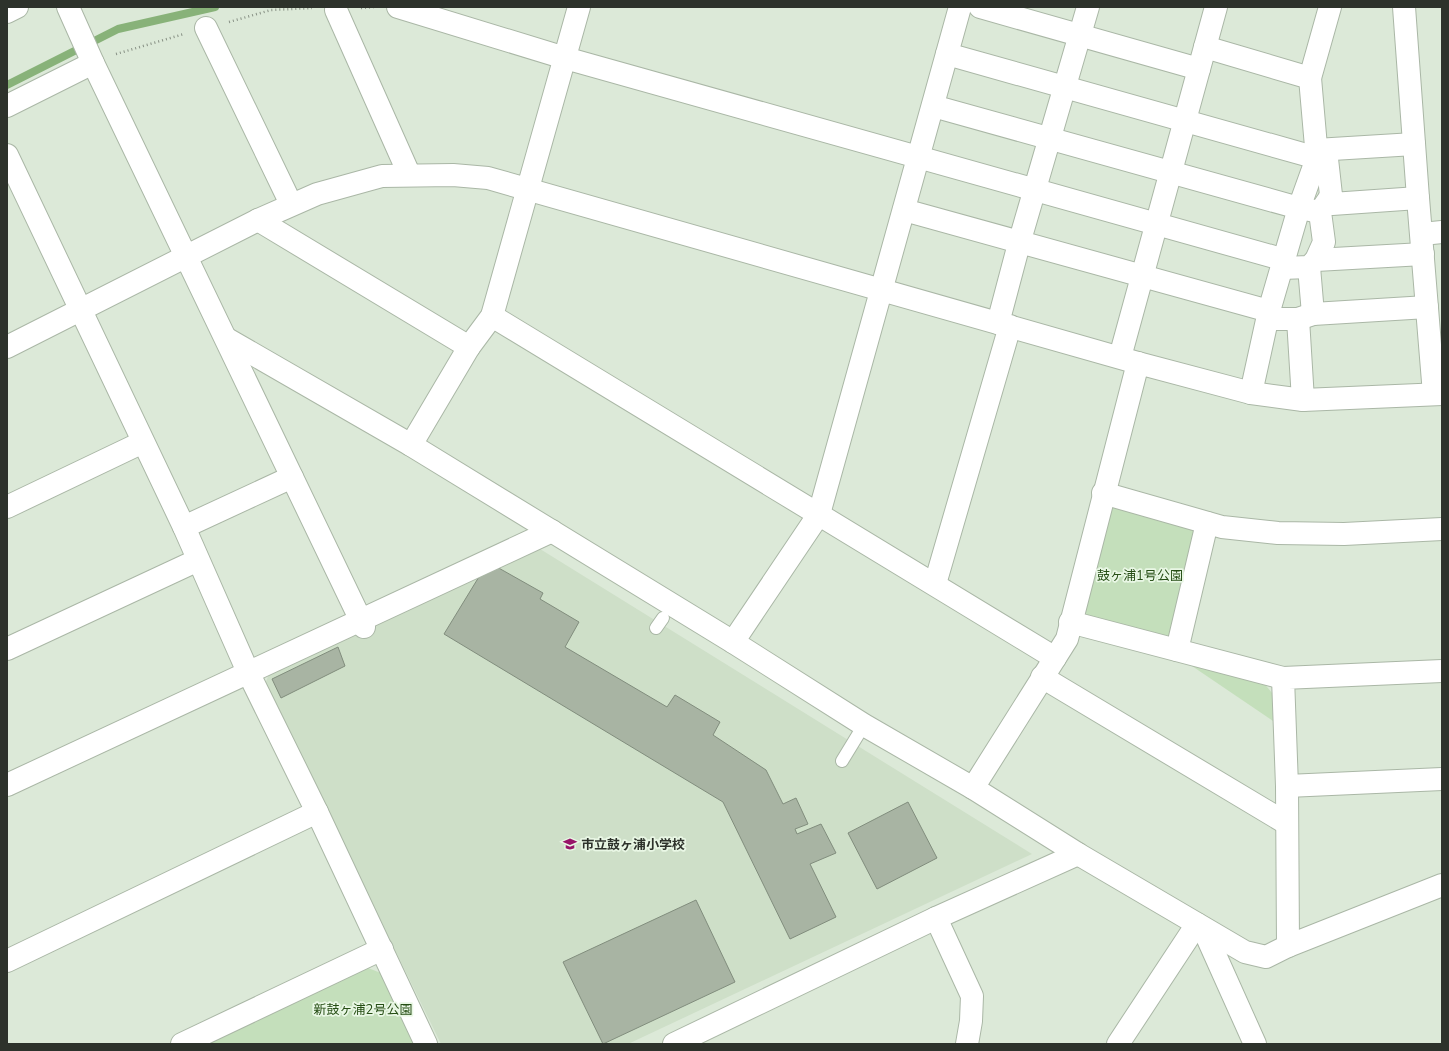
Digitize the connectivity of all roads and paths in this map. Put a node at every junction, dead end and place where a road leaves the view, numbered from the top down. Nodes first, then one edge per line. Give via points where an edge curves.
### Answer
1 (17, 7) edge
2 (68, 7) edge
3 (398, 7) edge
4 (579, 7) edge
5 (960, 7) edge
6 (980, 7) edge
7 (1088, 7) edge
8 (1330, 7) edge
9 (1404, 7) edge
10 (1212, 8) edge
11 (336, 10) dead end
12 (7, 12) edge
13 (206, 28) dead end
14 (1079, 35) junction
15 (1205, 47) junction
16 (947, 54) junction
17 (565, 58) junction
18 (92, 60) junction
19 (1199, 70) junction
20 (1310, 78) junction
21 (1064, 86) junction
22 (7, 106) edge
23 (933, 106) junction
24 (1186, 120) junction
25 (1050, 137) junction
26 (1414, 144) junction
27 (1320, 152) junction
28 (7, 155) edge
29 (918, 157) junction
30 (1171, 173) junction
31 (409, 174) junction
32 (527, 189) junction
33 (1036, 190) junction
34 (15, 192) edge
35 (1418, 198) junction
36 (291, 204) junction
37 (1320, 205) junction
38 (904, 210) junction
39 (258, 220) junction
40 (1156, 225) junction
41 (1020, 240) junction
42 (1429, 240) edge
43 (186, 257) junction
44 (1312, 263) junction
45 (1283, 264) junction
46 (1142, 276) junction
47 (881, 289) junction
48 (1427, 307) junction
49 (82, 310) junction
50 (1269, 315) junction
51 (492, 316) junction
52 (1305, 317) junction
53 (1004, 324) junction
54 (227, 339) junction
55 (7, 347) edge
56 (469, 347) junction
57 (1129, 360) junction
58 (1251, 393) junction
59 (1438, 394) edge
60 (1303, 400) junction
61 (143, 442) junction
62 (411, 445) junction
63 (292, 477) junction
64 (1104, 493) junction
65 (7, 507) edge
66 (819, 514) junction
67 (1207, 523) junction
68 (184, 527) junction
69 (1442, 529) edge
70 (552, 530) junction
71 (198, 560) junction
72 (935, 584) junction
73 (663, 618) dead end
74 (1070, 622) junction
75 (362, 623) junction
76 (656, 628) dead end
77 (733, 642) junction
78 (7, 649) edge
79 (1177, 650) junction
80 (1055, 658) junction
81 (1442, 671) edge
82 (248, 672) junction
83 (1042, 677) junction
84 (1283, 678) junction
85 (864, 725) junction
86 (842, 761) dead end
87 (1442, 780) edge
88 (7, 785) edge
89 (1287, 786) junction
90 (973, 788) junction
91 (317, 812) junction
92 (1286, 823) junction
93 (1078, 854) junction
94 (1442, 885) edge
95 (936, 918) junction
96 (1200, 926) junction
97 (1288, 946) junction
98 (382, 949) junction
99 (7, 961) edge
100 (182, 1044) edge
101 (426, 1044) edge
102 (674, 1044) edge
103 (967, 1044) edge
104 (1118, 1044) edge
105 (1256, 1044) edge

1 - 12 street
2 - 18 street
3 - 17 street
4 - 17 street
5 - 16 street
6 - 14 street
7 - 14 street
8 - 20 street
9 - 26 street
10 - 15 street
11 - 31 street
13 - 36 street
14 - 19 street
14 - 21 street
15 - 19 street
15 - 20 street
16 - 21 street
16 - 23 street
17 - 29 street
17 - 32 street
18 - 22 street
18 - 43 street
19 - 24 street
20 - 27 street
21 - 24 street
21 - 25 street
23 - 25 street
23 - 29 street
24 - 27 street
24 - 30 street
25 - 30 street
25 - 33 street
26 - 27 street
26 - 35 street
27 - 37 street
27 - 37 street
28 - 34 street
29 - 33 street
29 - 38 street
30 - 37 street
30 - 40 street
31 - 32 street via 453,174 488,178
31 - 36 street via 382,176
32 - 47 street
32 - 51 street
33 - 40 street
33 - 41 street
34 - 49 street
35 - 37 street
35 - 42 street
36 - 39 street
37 - 44 street via 1324,242
37 - 45 street
38 - 41 street
38 - 47 street
39 - 43 street
39 - 56 street
40 - 45 street
40 - 46 street
41 - 46 street
41 - 53 street
42 - 44 street
42 - 48 street
43 - 49 street
43 - 54 street
44 - 45 street
44 - 52 street
45 - 50 street
46 - 50 street
46 - 57 street
47 - 53 street
47 - 66 street
48 - 52 street
48 - 59 street
49 - 55 street
49 - 61 street
50 - 52 street
50 - 58 street
51 - 56 street
51 - 66 street
52 - 60 street
53 - 57 street
53 - 72 street
54 - 62 street
54 - 63 street
56 - 62 street
57 - 58 street
57 - 64 street
58 - 60 street
59 - 60 street
61 - 65 street
61 - 68 street
62 - 70 street
63 - 68 street
63 - 75 street
64 - 67 street
64 - 74 street
66 - 72 street
66 - 77 street
67 - 69 street via 1278,533 1344,534
67 - 79 street
68 - 71 street
70 - 75 street
70 - 77 street
71 - 78 street
71 - 82 street
72 - 80 street
73 - 76 lane
74 - 79 street
74 - 80 street via 1067,639
75 - 82 street
77 - 85 street
79 - 84 street
80 - 83 street
81 - 84 street
82 - 88 street
82 - 91 street
83 - 90 street
83 - 92 street
84 - 89 street
85 - 86 lane
85 - 90 street
87 - 89 street
89 - 92 street
90 - 93 street
91 - 98 street
91 - 99 street
92 - 97 street
93 - 95 street
93 - 96 street
94 - 97 street
95 - 102 street
95 - 103 street via 972,996
96 - 97 street via 1244,952 1266,957
96 - 104 street
96 - 105 street
98 - 100 street
98 - 101 street

